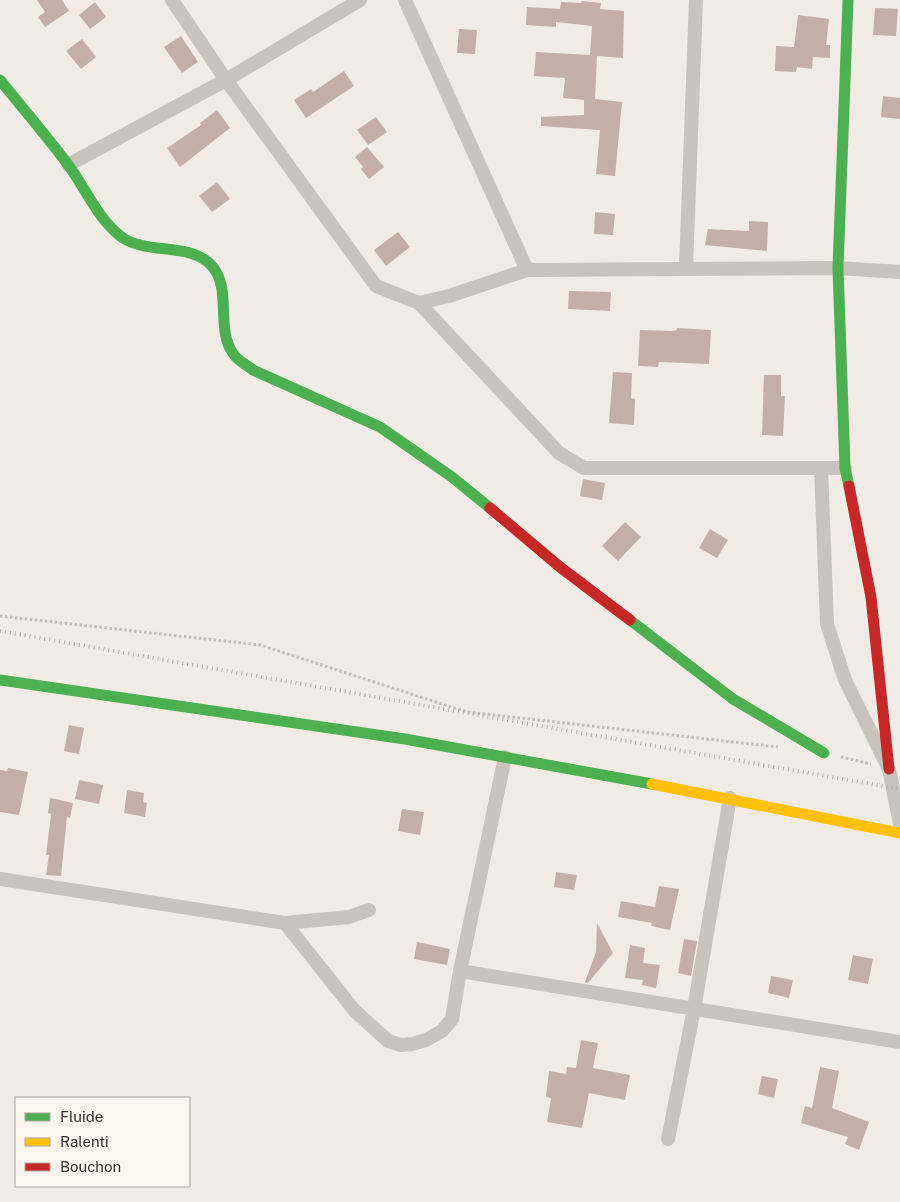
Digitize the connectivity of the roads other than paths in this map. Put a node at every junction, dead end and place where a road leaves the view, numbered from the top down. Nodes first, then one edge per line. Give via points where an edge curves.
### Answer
1 (172, 0) edge
2 (360, 0) edge
3 (404, 0) edge
4 (696, 0) edge
5 (848, 0) edge
6 (0, 80) edge
7 (226, 80) junction
8 (68, 165) junction
9 (686, 268) junction
10 (838, 268) junction
11 (527, 270) junction
12 (900, 272) edge
13 (419, 303) junction
14 (821, 468) junction
15 (845, 468) junction
16 (0, 680) edge
17 (824, 753) road end
18 (505, 757) junction
19 (889, 769) junction
20 (730, 798) junction
21 (900, 824) edge
22 (900, 833) edge
23 (0, 879) edge
24 (369, 910) dead end
25 (285, 923) junction
26 (460, 971) junction
27 (694, 1009) junction
28 (900, 1042) edge
29 (668, 1139) dead end

1 - 7 street
2 - 7 street
3 - 11 street
4 - 9 street
5 - 10 street
6 - 8 street
7 - 8 street
7 - 13 street via 376,286
8 - 17 street via 109,223 124,238 153,250 183,251 199,256 213,266 220,281 228,344 236,356 253,370 380,427 452,477 560,567 733,699
9 - 10 street
9 - 11 street
10 - 12 street
10 - 15 street
11 - 13 street
13 - 14 street via 559,453 584,468
14 - 15 street
14 - 19 street via 827,624 846,680
15 - 19 street via 871,597
16 - 18 street via 405,739
18 - 20 street
18 - 26 street
19 - 21 street
20 - 22 street
20 - 27 street
23 - 25 street
24 - 25 street via 349,917
25 - 26 street via 354,1010 388,1040 401,1045 426,1040 442,1031 452,1020
26 - 27 street
27 - 28 street
27 - 29 street

